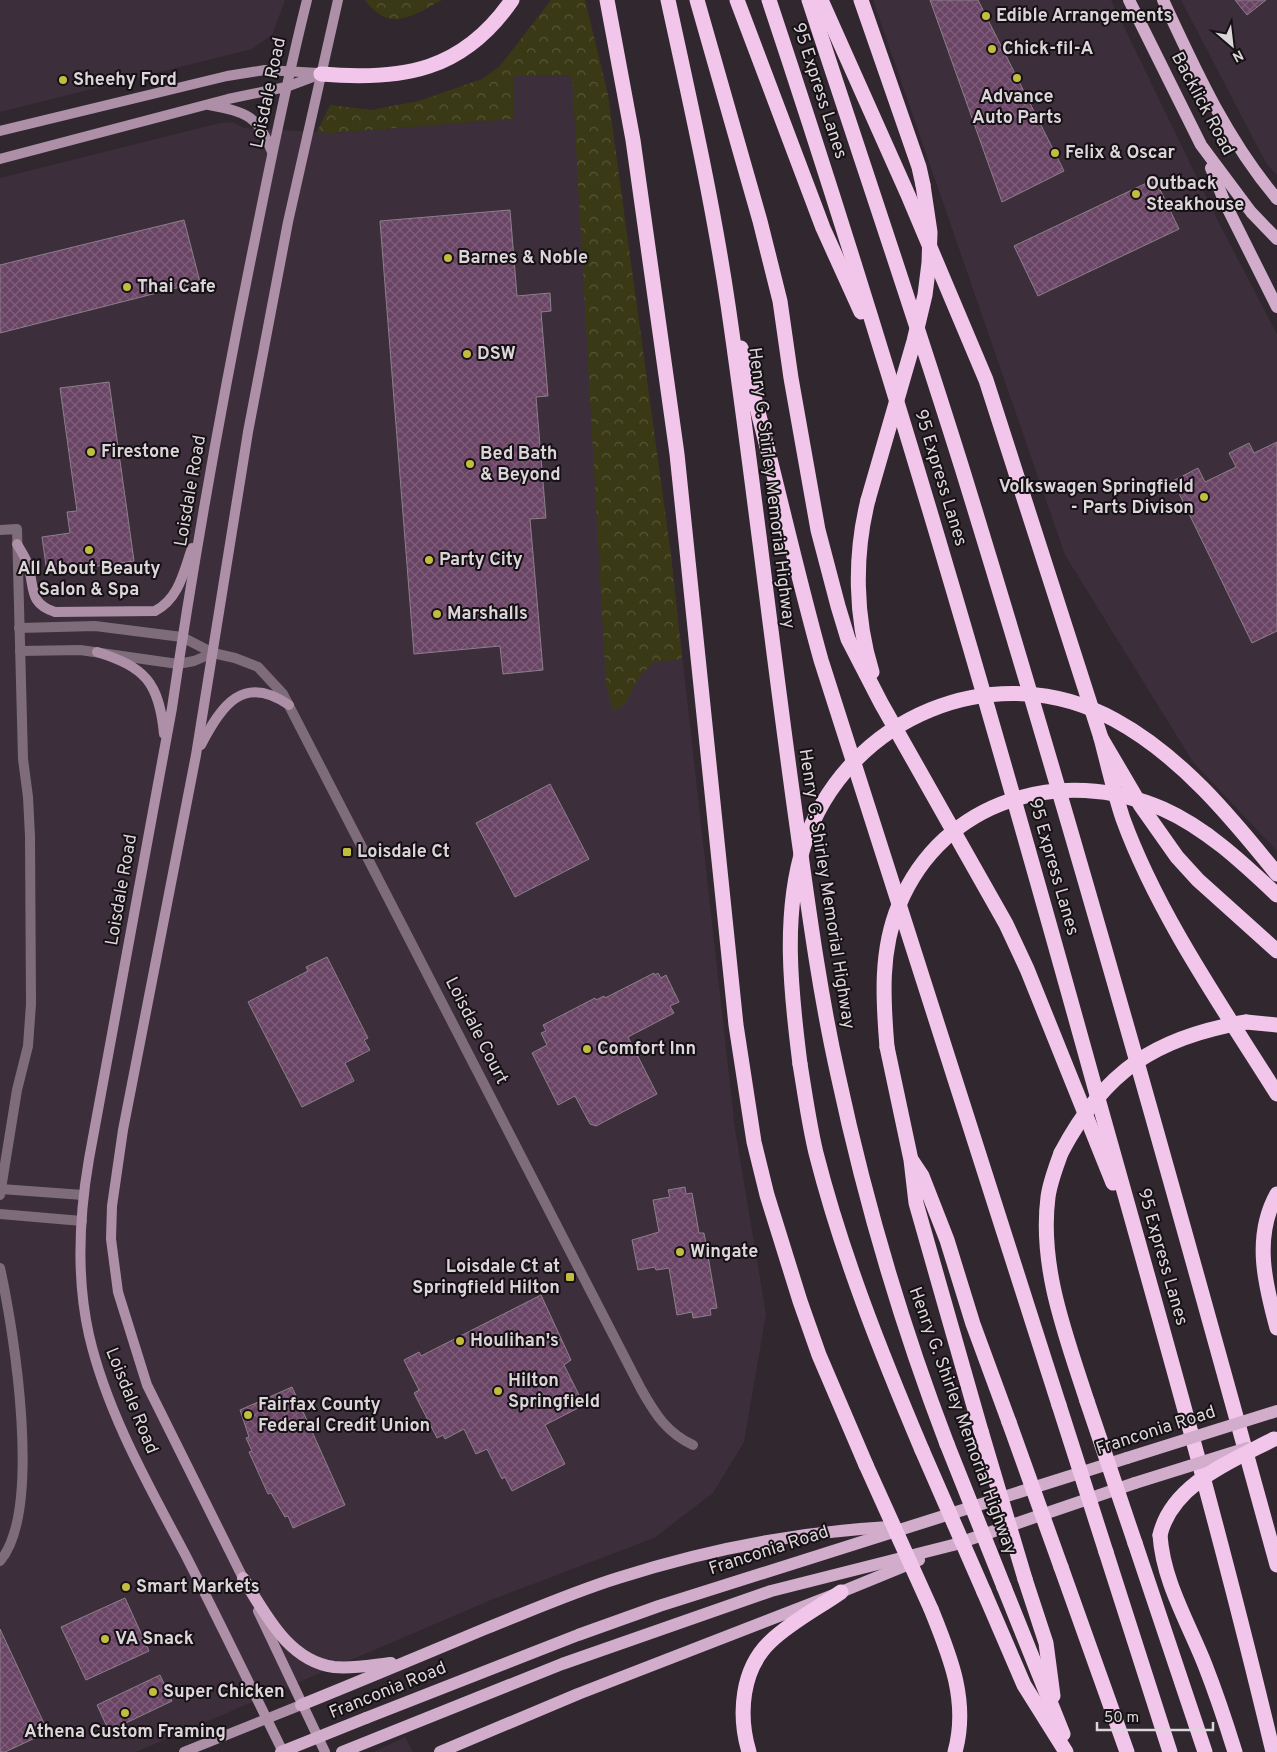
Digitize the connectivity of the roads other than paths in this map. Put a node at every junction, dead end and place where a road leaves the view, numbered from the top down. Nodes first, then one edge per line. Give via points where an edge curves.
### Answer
1 (307, 0) edge
2 (338, 0) edge
3 (512, 0) edge
4 (607, 0) edge
5 (668, 0) edge
6 (697, 0) edge
7 (737, 0) edge
8 (769, 0) edge
9 (810, 0) edge
10 (821, 0) edge
11 (861, 0) edge
12 (1129, 0) edge
13 (1163, 0) edge
14 (289, 70) junction
15 (321, 74) junction
16 (286, 87) junction
17 (206, 105) junction
18 (0, 132) edge
19 (1201, 145) junction
20 (272, 152) junction
21 (0, 159) edge
22 (1277, 199) edge
23 (1277, 239) edge
24 (728, 303) junction
25 (1277, 307) edge
26 (890, 375) junction
27 (204, 511) junction
28 (0, 530) edge
29 (17, 544) junction
30 (19, 628) junction
31 (182, 637) junction
32 (20, 651) junction
33 (97, 652) junction
34 (213, 653) junction
35 (178, 664) junction
36 (881, 703) junction
37 (289, 705) junction
38 (1101, 738) junction
39 (165, 747) junction
40 (196, 754) junction
41 (1277, 874) edge
42 (1277, 895) edge
43 (899, 905) junction
44 (1277, 951) edge
45 (1277, 1025) edge
46 (1277, 1094) edge
47 (911, 1160) junction
48 (0, 1192) edge
49 (1277, 1194) edge
50 (83, 1195) junction
51 (0, 1214) edge
52 (82, 1221) junction
53 (1144, 1266) junction
54 (0, 1268) edge
55 (1277, 1328) edge
56 (1277, 1410) edge
57 (1275, 1438) edge
58 (693, 1445) dead end
59 (912, 1526) junction
60 (953, 1544) junction
61 (0, 1561) edge
62 (1277, 1565) edge
63 (243, 1578) junction
64 (841, 1592) junction
65 (406, 1662) junction
66 (301, 1705) junction
67 (1055, 1715) junction
68 (267, 1719) junction
69 (184, 1752) edge
70 (282, 1752) edge
71 (325, 1752) edge
72 (342, 1752) edge
73 (440, 1752) edge
74 (749, 1752) edge
75 (955, 1752) edge
76 (1066, 1752) edge
77 (1070, 1752) edge
78 (1127, 1752) edge
79 (1170, 1752) edge
80 (1205, 1752) edge
81 (1234, 1752) edge
82 (1274, 1752) edge

1 - 14 main road, Loisdale Road
2 - 15 main road, Loisdale Road
3 - 15 highway via 489,30 474,43 439,62 384,76
4 - 75 highway, bridge via 650,247 678,463 735,1016 748,1107 767,1195 823,1364 950,1654 961,1704 961,1729
5 - 24 highway, Henry G. Shirley Memorial Highway
6 - 36 highway via 780,301 804,451 827,566 848,639
7 - 26 highway via 824,228
8 - 26 highway, 95 Express Lanes
9 - 62 highway via 937,389 1000,595 1142,1081
10 - 38 highway via 986,380
11 - 36 highway, bridge via 919,167 930,232 925,295 868,500 860,541 858,598 869,663
12 - 19 main road, Backlick Road
13 - 22 main road, Backlick Road via 1220,120 1249,165
14 - 15 main road
14 - 16 main road, Loisdale Road
14 - 18 main road via 227,76
15 - 16 main road
15 - 34 main road, Loisdale Road via 288,222 248,432
16 - 17 main road
16 - 20 main road, Loisdale Road
17 - 20 main road via 239,110 251,116
17 - 21 main road
19 - 23 main road, Backlick Road via 1246,206
19 - 25 main road via 1225,203
20 - 27 main road, Loisdale Road
24 - 43 highway via 760,416 818,651
24 - 67 highway, Henry G. Shirley Memorial Highway, bridge via 815,955 856,1157 885,1264 923,1382
26 - 53 highway, 95 Express Lanes via 981,681
27 - 29 main road via 174,596 167,605 155,610 55,612 45,609 36,601 28,564
27 - 31 main road, Loisdale Road
28 - 29 street via 16,529
29 - 30 street
30 - 31 street via 95,626
30 - 32 street
31 - 34 street, Loisdale Court
31 - 35 main road, Loisdale Road
32 - 33 street
32 - 48 street via 23,759 30,836 30,1004 28,1046 17,1090
33 - 35 street
33 - 39 main road via 125,661 148,680 160,706
34 - 35 street
34 - 37 street, Loisdale Court via 258,667 284,694
34 - 40 main road, Loisdale Road
35 - 39 main road, Loisdale Road
36 - 53 highway via 1028,969
37 - 40 main road via 279,698 256,692 233,698 214,718
37 - 58 street, Loisdale Court via 641,1389 666,1428
38 - 44 highway, bridge via 1159,834 1198,880
38 - 46 highway, bridge via 1124,820 1155,889 1197,967
39 - 50 main road, Loisdale Road
40 - 63 main road, Loisdale Road via 123,1130 112,1206 112,1239 121,1307 147,1385
41 - 76 highway, bridge via 1201,787 1168,758 1116,720 1079,705 1031,694 976,696 933,708 889,731 866,749 830,790 804,845 794,896 791,937 794,1019 816,1152 844,1250 880,1349 1024,1685
42 - 43 highway, bridge via 1221,846 1177,816 1128,796 1075,789 1023,796 978,816 938,846
43 - 47 highway, bridge via 889,941 883,1006 887,1047
43 - 79 highway, bridge
45 - 80 highway, bridge via 1246,1022 1192,1034 1143,1057 1100,1093 1081,1116 1061,1153 1048,1198 1048,1248 1060,1318
47 - 67 highway, bridge via 916,1202 1046,1643
47 - 78 highway, bridge via 922,1176 946,1240 973,1324
48 - 50 street
49 - 55 highway via 1266,1219 1262,1240 1265,1276
50 - 52 main road, Loisdale Road
51 - 52 street
52 - 68 main road, Loisdale Road via 84,1305 94,1355 106,1391 152,1491
53 - 82 highway, 95 Express Lanes via 1222,1545
54 - 61 street via 19,1382 21,1466 18,1522 13,1542
56 - 59 main road, Franconia Road, bridge
57 - 60 main road, bridge
57 - 81 highway, bridge via 1221,1467 1184,1494 1171,1509 1160,1535 1165,1571 1206,1666
59 - 65 main road via 844,1529 707,1553 642,1570 551,1602
59 - 70 main road, Franconia Road, bridge via 650,1609
60 - 64 main road
60 - 72 main road via 761,1595 562,1664
63 - 65 main road via 278,1631 311,1660 348,1668
63 - 66 main road, Loisdale Road
64 - 73 main road via 578,1694
64 - 74 highway via 771,1641 752,1668 742,1710
65 - 66 main road
66 - 68 main road, Franconia Road
66 - 71 main road, Loisdale Road
67 - 77 highway, Henry G. Shirley Memorial Highway
68 - 69 main road, Franconia Road
68 - 70 main road, Loisdale Road

